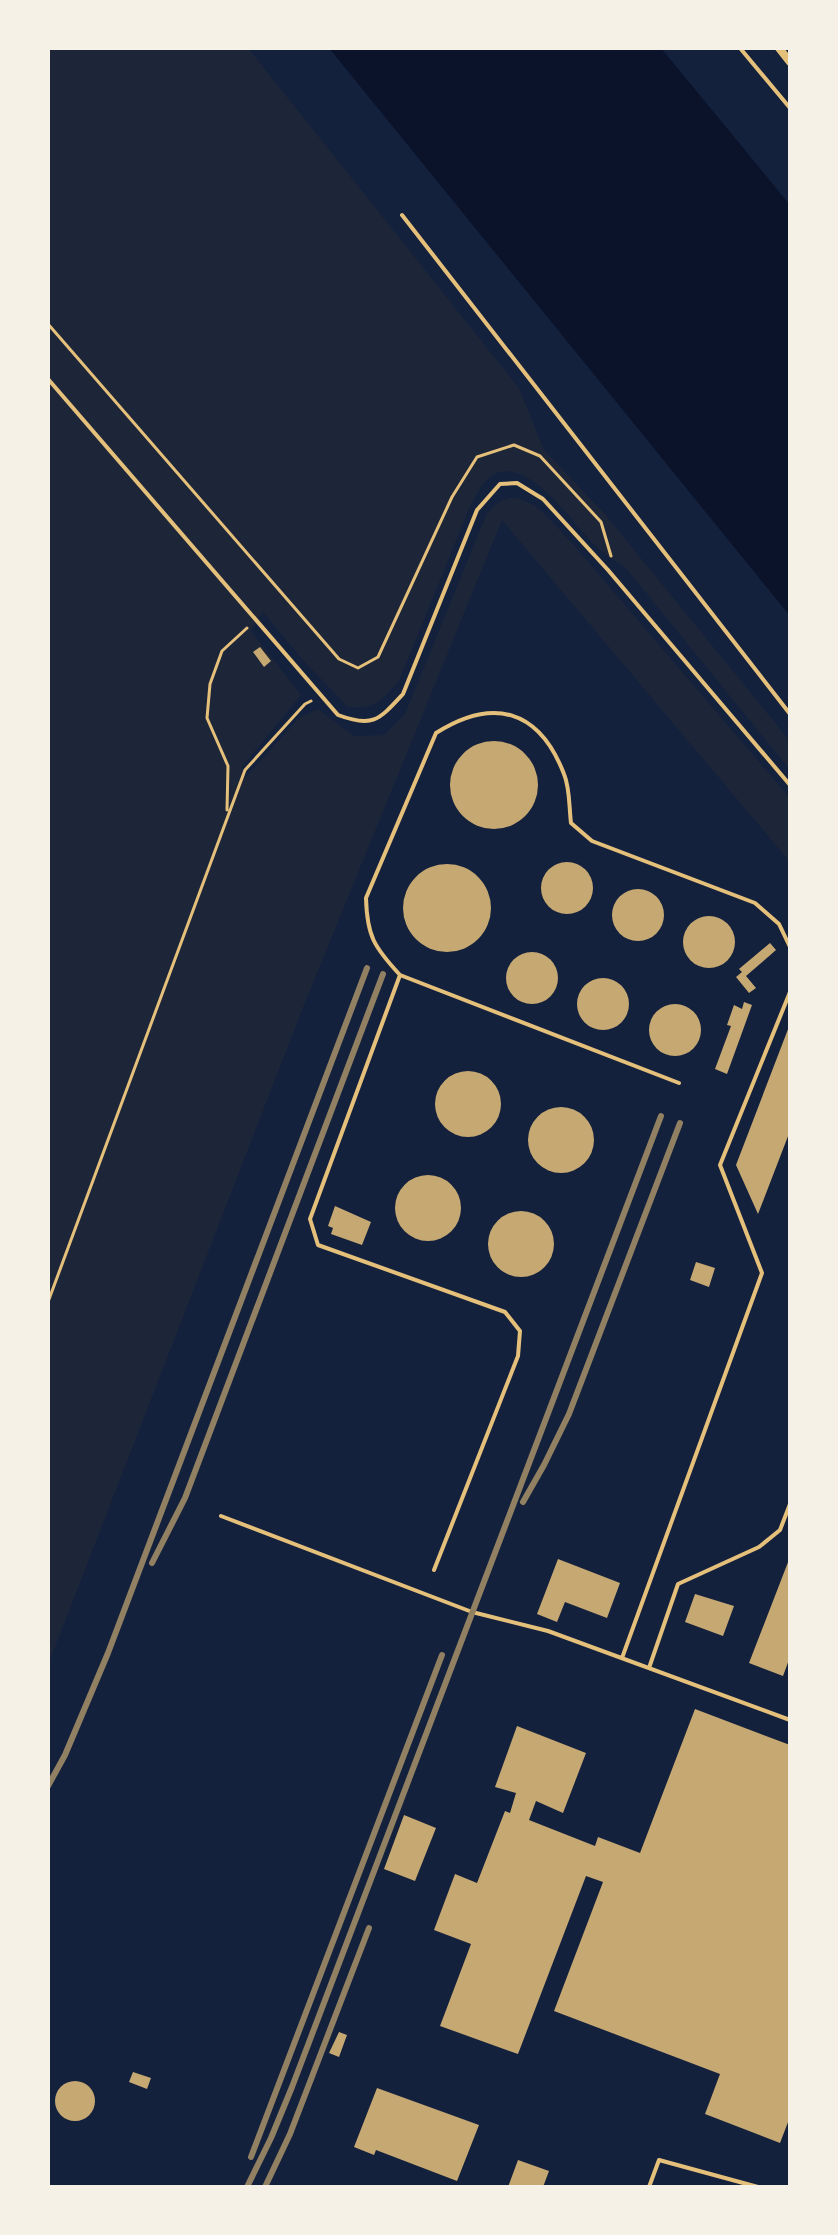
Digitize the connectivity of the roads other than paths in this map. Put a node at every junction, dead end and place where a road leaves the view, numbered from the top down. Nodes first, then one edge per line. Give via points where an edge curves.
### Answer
1 (740, 48) edge
2 (779, 48) edge
3 (790, 62) edge
4 (790, 108) edge
5 (402, 215) dead end
6 (48, 379) edge
7 (790, 714) edge
8 (790, 785) edge
9 (790, 947) edge
10 (400, 975) junction
11 (790, 992) edge
12 (679, 1083) dead end
13 (790, 1504) edge
14 (221, 1516) dead end
15 (434, 1570) dead end
16 (622, 1658) junction
17 (649, 1668) junction
18 (790, 1720) edge
19 (649, 2187) edge
20 (758, 2187) edge

1 - 4 lane
2 - 3 street
5 - 7 lane
6 - 8 lane via 338,715 361,723 381,717 403,694 477,510 500,484 517,483 543,499 608,570
9 - 10 lane via 779,924 755,903 592,841 571,823 565,776 536,727 512,715 484,712 436,733 366,898 367,926 381,954
10 - 12 lane
10 - 15 lane via 310,1219 318,1245 505,1312 520,1331 518,1356
11 - 16 lane via 720,1165 762,1273
13 - 17 lane via 780,1530 759,1547 678,1584
14 - 16 lane via 472,1612 548,1631
16 - 17 lane
17 - 18 lane
19 - 20 lane via 659,2160

